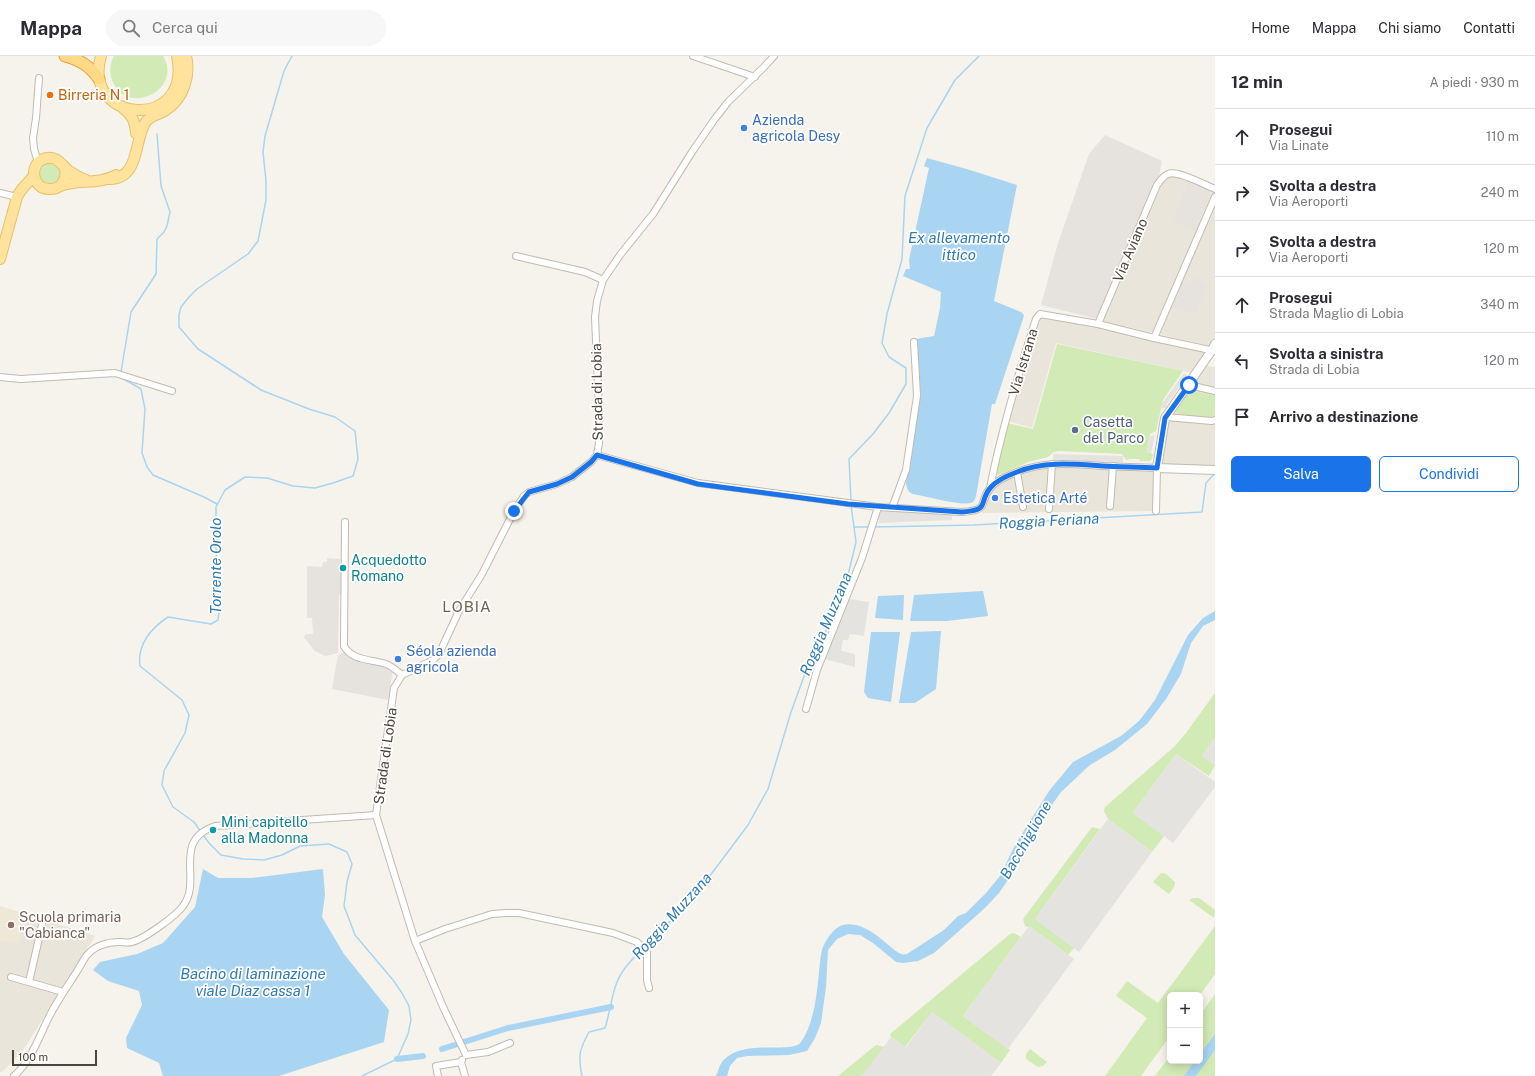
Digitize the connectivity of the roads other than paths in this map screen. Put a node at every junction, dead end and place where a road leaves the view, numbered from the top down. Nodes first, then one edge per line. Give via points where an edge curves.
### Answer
1 (65, 56) edge
2 (100, 56) edge
3 (177, 56) edge
4 (186, 56) edge
5 (693, 56) edge
6 (774, 56) edge
7 (755, 77) junction
8 (39, 78) dead end
9 (99, 79) junction
10 (123, 108) junction
11 (149, 109) junction
12 (136, 133) junction
13 (43, 160) junction
14 (65, 168) junction
15 (34, 174) junction
16 (110, 178) junction
17 (88, 181) junction
18 (26, 186) junction
19 (40, 186) junction
20 (60, 186) junction
21 (1215, 189) edge
22 (0, 193) edge
23 (17, 197) junction
24 (1215, 197) edge
25 (516, 256) dead end
26 (0, 259) edge
27 (603, 280) junction
28 (1098, 324) junction
29 (1154, 338) junction
30 (914, 342) dead end
31 (1214, 348) edge
32 (0, 377) edge
33 (1189, 385) junction
34 (172, 391) dead end
35 (1215, 391) edge
36 (1166, 417) junction
37 (1215, 420) edge
38 (597, 455) junction
39 (1052, 464) junction
40 (1113, 466) junction
41 (1157, 468) junction
42 (1212, 470) edge
43 (1017, 472) junction
44 (990, 488) junction
45 (1110, 506) dead end
46 (878, 507) junction
47 (1024, 507) dead end
48 (892, 508) junction
49 (1049, 510) dead end
50 (1156, 511) dead end
51 (345, 522) dead end
52 (402, 675) junction
53 (806, 709) dead end
54 (376, 815) junction
55 (42, 925) dead end
56 (415, 941) junction
57 (11, 978) dead end
58 (29, 982) junction
59 (650, 988) dead end
60 (63, 992) junction
61 (510, 1043) dead end
62 (466, 1055) junction
63 (460, 1062) junction
64 (14, 1076) edge
65 (438, 1076) edge
66 (465, 1076) edge

1 - 9 highway via 78,59 92,69
2 - 9 main road
3 - 11 main road via 178,82 162,104
4 - 16 main road via 186,83 180,96 165,111 148,119 143,127 134,161 120,177
5 - 7 street
6 - 7 street, Strada di Lobia
7 - 27 street, Strada di Lobia via 728,102 714,120 653,214
8 - 13 street via 32,138 34,149
9 - 10 main road via 108,96
10 - 11 main road
10 - 12 main road via 135,121
11 - 12 main road
12 - 16 main road via 132,154 127,164
13 - 14 main road via 57,160
13 - 15 main road via 36,166
14 - 17 main road
14 - 20 main road via 65,177
15 - 18 main road
15 - 19 main road
16 - 17 main road
17 - 20 main road
18 - 19 main road
18 - 23 main road
19 - 20 main road via 48,190
21 - 28 street, Via Aviano via 1173,173 1162,178
22 - 23 street
23 - 26 main road
24 - 29 street
25 - 27 street via 585,272
27 - 38 street, Strada di Lobia via 595,317 599,443
28 - 29 street, Via Istrana
28 - 44 street, Via Istrana via 1048,314 1038,316 996,456
29 - 31 street, Via Istrana
30 - 48 street via 917,396 906,470
31 - 33 street
32 - 34 street via 21,379 115,373
33 - 35 street
33 - 36 street
36 - 37 street
36 - 41 street
38 - 46 street via 698,484
38 - 52 street, Strada di Lobia via 572,477 524,496 482,574 458,611 439,654 433,660
39 - 40 street
39 - 43 street
39 - 49 street
40 - 41 street
40 - 45 street
41 - 42 street
41 - 50 street
43 - 44 street
43 - 47 street
44 - 48 street via 982,505 976,511
46 - 48 street
46 - 53 street via 862,558 817,670
51 - 52 street via 344,646 353,656 386,664
52 - 54 street, Strada di Lobia via 394,688
54 - 56 street
54 - 60 street, Strada di Lobia via 215,826 202,832 197,836 190,858 189,894 176,914 131,943 109,942 98,946 88,955
55 - 58 street
56 - 59 street via 492,914 519,913 607,932 637,942 647,953 647,980
56 - 62 street
57 - 58 street
58 - 60 street
60 - 64 street, Strada di Lobia via 30,1056
61 - 62 street via 488,1052
62 - 63 street
63 - 65 street via 436,1066
63 - 66 street

